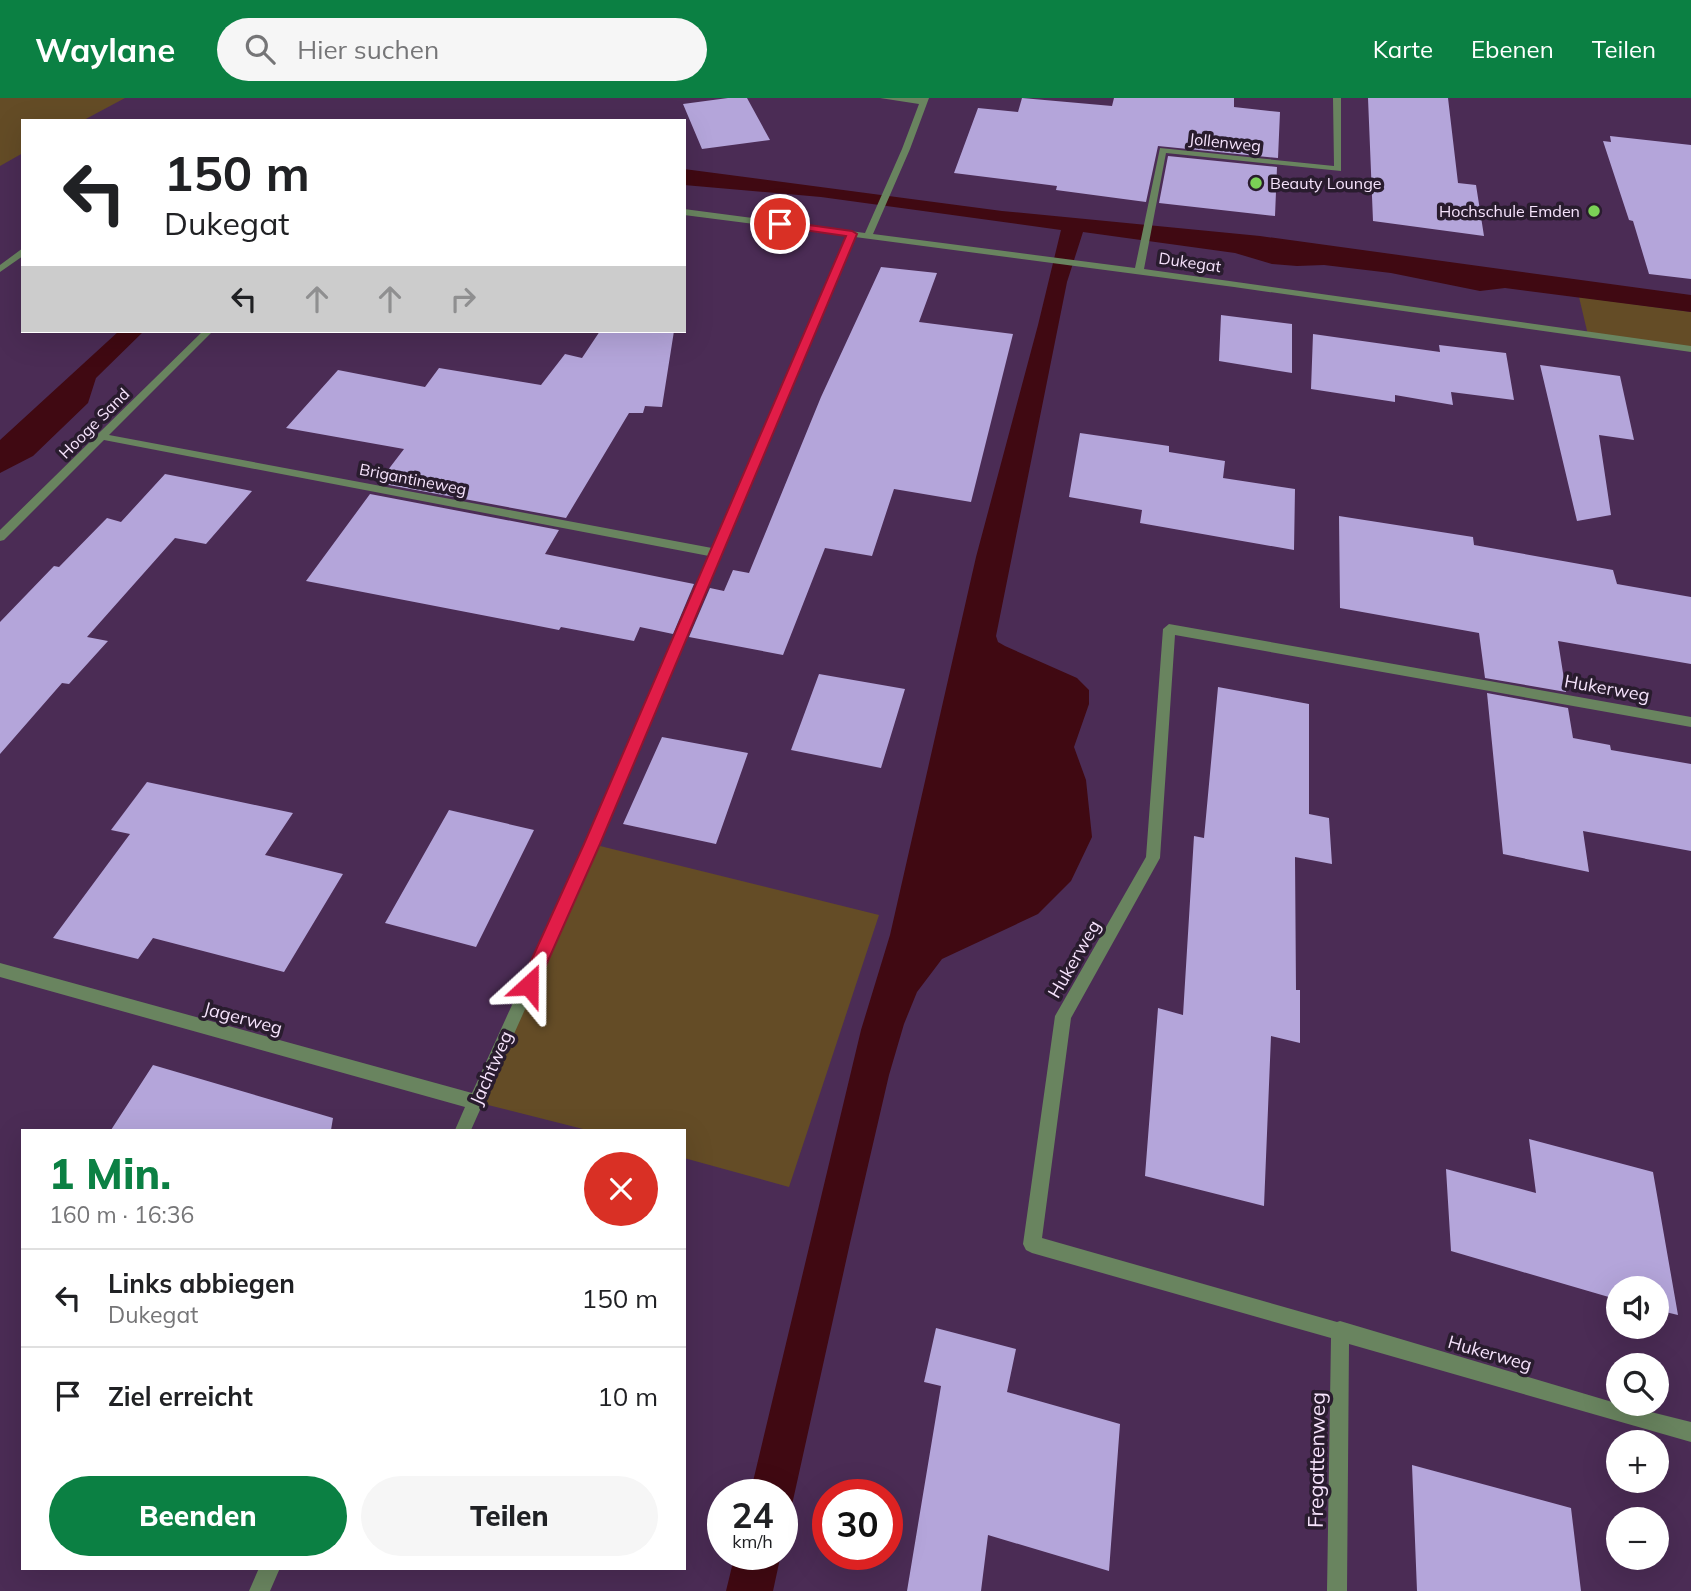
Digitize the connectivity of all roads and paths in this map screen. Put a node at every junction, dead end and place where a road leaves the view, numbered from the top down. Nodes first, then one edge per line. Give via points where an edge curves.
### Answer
1 (884, 98) edge
2 (1337, 98) edge
3 (924, 100) edge
4 (686, 212) edge
5 (852, 234) junction
6 (867, 235) junction
7 (21, 253) edge
8 (0, 269) edge
9 (1139, 271) junction
10 (206, 333) edge
11 (1691, 349) edge
12 (103, 437) junction
13 (0, 537) edge
14 (716, 553) junction
15 (1691, 722) edge
16 (0, 970) edge
17 (476, 1102) junction
18 (463, 1129) edge
19 (1340, 1330) junction
20 (1691, 1432) edge
21 (269, 1570) edge
22 (259, 1591) edge
23 (1337, 1591) edge

1 - 3 street
2 - 9 street, Jollenweg via 1338,169 1163,150
3 - 6 street
4 - 5 street, Dukegat
5 - 6 street, Dukegat
5 - 14 street, Jachtweg
6 - 9 street, Dukegat
7 - 8 street
9 - 11 street, Dukegat
10 - 12 street, Hooge Sand
12 - 13 street, Hooge Sand
12 - 14 street, Brigantineweg
14 - 17 street, Jachtweg
15 - 19 street, Hukerweg via 1169,629 1153,858 1063,1016 1032,1244
16 - 17 street, Jagerweg
17 - 18 street, Jachtweg
19 - 20 street, Hukerweg
19 - 23 street, Fregattenweg
21 - 22 street

